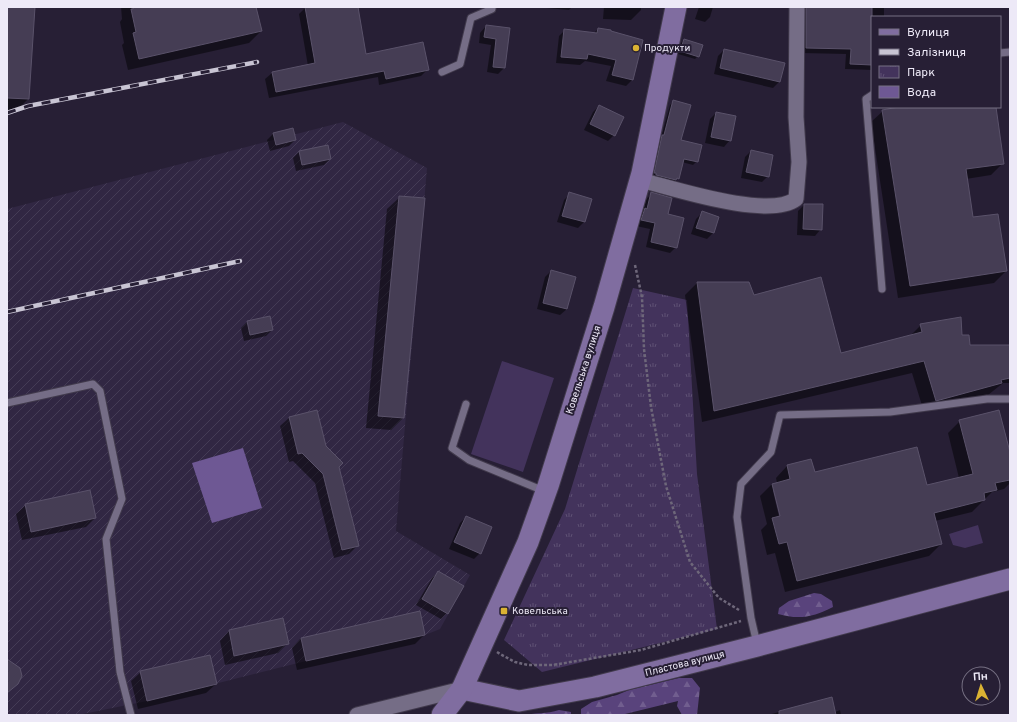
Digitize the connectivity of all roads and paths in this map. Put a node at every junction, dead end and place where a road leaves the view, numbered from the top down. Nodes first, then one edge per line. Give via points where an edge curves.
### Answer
1 (492, 7) edge
2 (676, 7) edge
3 (797, 7) edge
4 (442, 72) dead end
5 (871, 96) edge
6 (640, 180) junction
7 (634, 263) dead end
8 (882, 289) dead end
9 (1010, 399) edge
10 (7, 404) edge
11 (466, 404) dead end
12 (546, 492) junction
13 (1010, 579) edge
14 (751, 618) junction
15 (757, 646) junction
16 (496, 650) dead end
17 (462, 689) junction
18 (131, 715) edge
19 (357, 715) edge
20 (442, 715) edge

1 - 4 lane via 471,18 460,64
2 - 6 main road, Ковельська вулиця
3 - 6 street via 796,199 780,205 755,206
5 - 8 lane via 866,99
6 - 12 main road, Ковельська вулиця via 604,307
7 - 14 path via 642,297 644,349 651,407 666,486 690,562 719,598
9 - 14 lane via 987,399 890,412 780,414 771,452 741,484 737,517
10 - 18 lane via 93,384 100,391 122,499 106,540 120,672
11 - 12 lane via 452,448 469,460
12 - 17 main road, Ковельська вулиця via 528,542
13 - 15 main road, Пластова вулиця
14 - 15 lane
14 - 16 path via 641,650 553,665 515,662
15 - 17 main road, Пластова вулиця via 595,687 519,701
17 - 19 street, Пластова вулиця
17 - 20 main road, Ковельська вулиця

